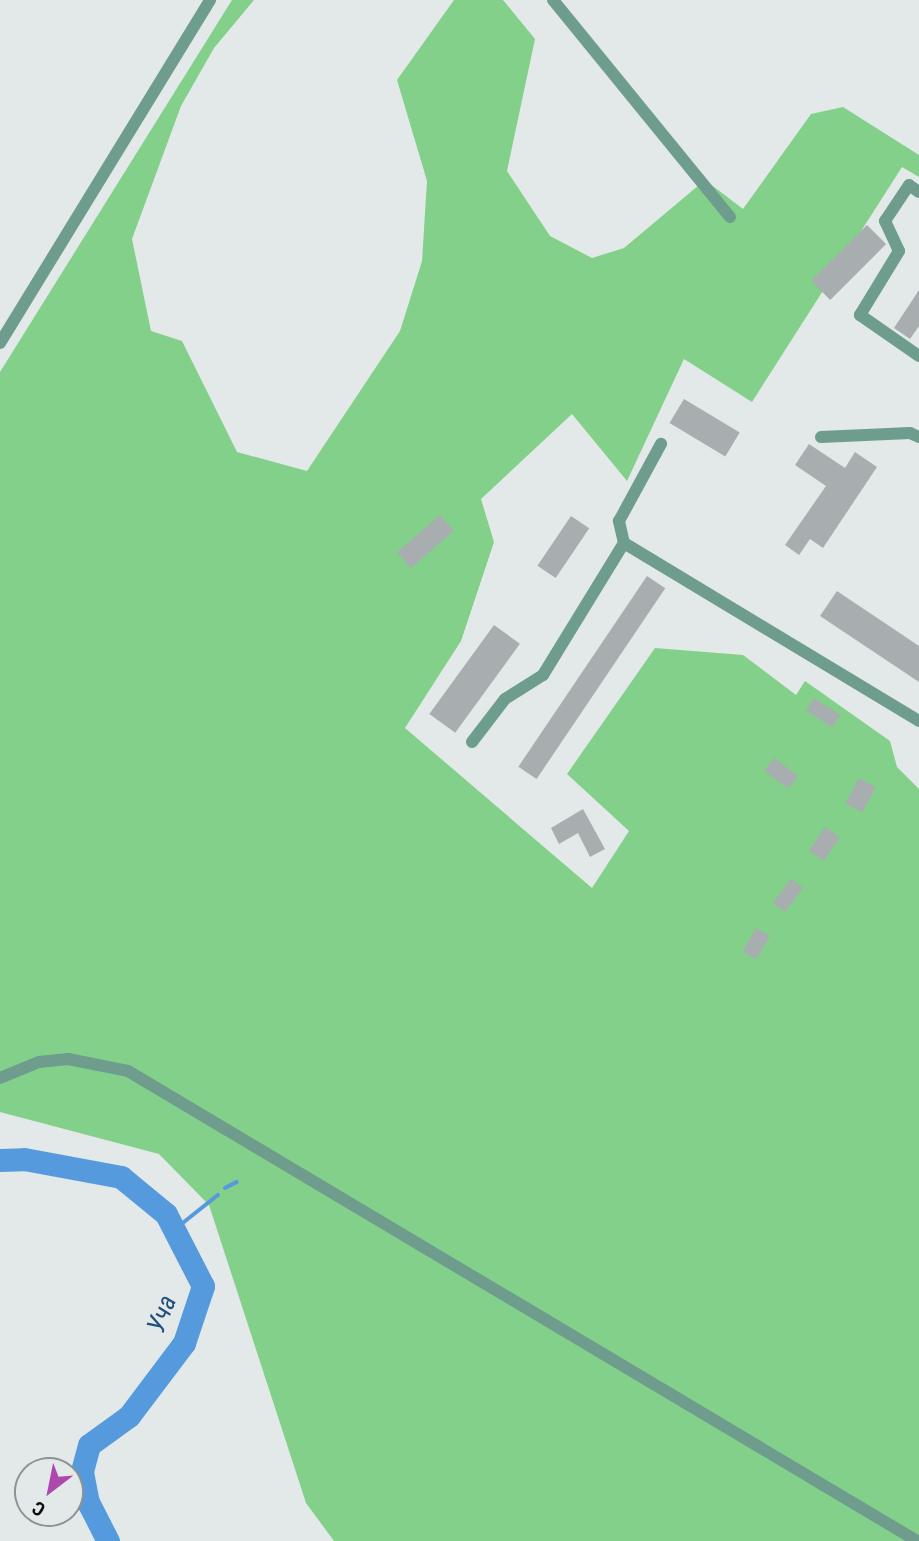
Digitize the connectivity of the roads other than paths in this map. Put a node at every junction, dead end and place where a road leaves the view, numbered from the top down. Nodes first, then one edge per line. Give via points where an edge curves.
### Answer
1 (210, 0) edge
2 (552, 0) edge
3 (919, 192) edge
4 (730, 218) dead end
5 (0, 343) edge
6 (919, 356) edge
7 (821, 437) dead end
8 (919, 437) edge
9 (662, 444) dead end
10 (624, 542) junction
11 (919, 721) edge
12 (472, 742) dead end
13 (0, 1078) edge
14 (917, 1541) edge

1 - 5 lane
2 - 4 lane
3 - 6 lane via 909,185 885,221 899,251 860,315
7 - 8 lane via 909,433
9 - 10 lane via 619,521
10 - 11 lane
10 - 12 lane via 543,675 505,699
13 - 14 lane via 39,1062 68,1059 128,1071

